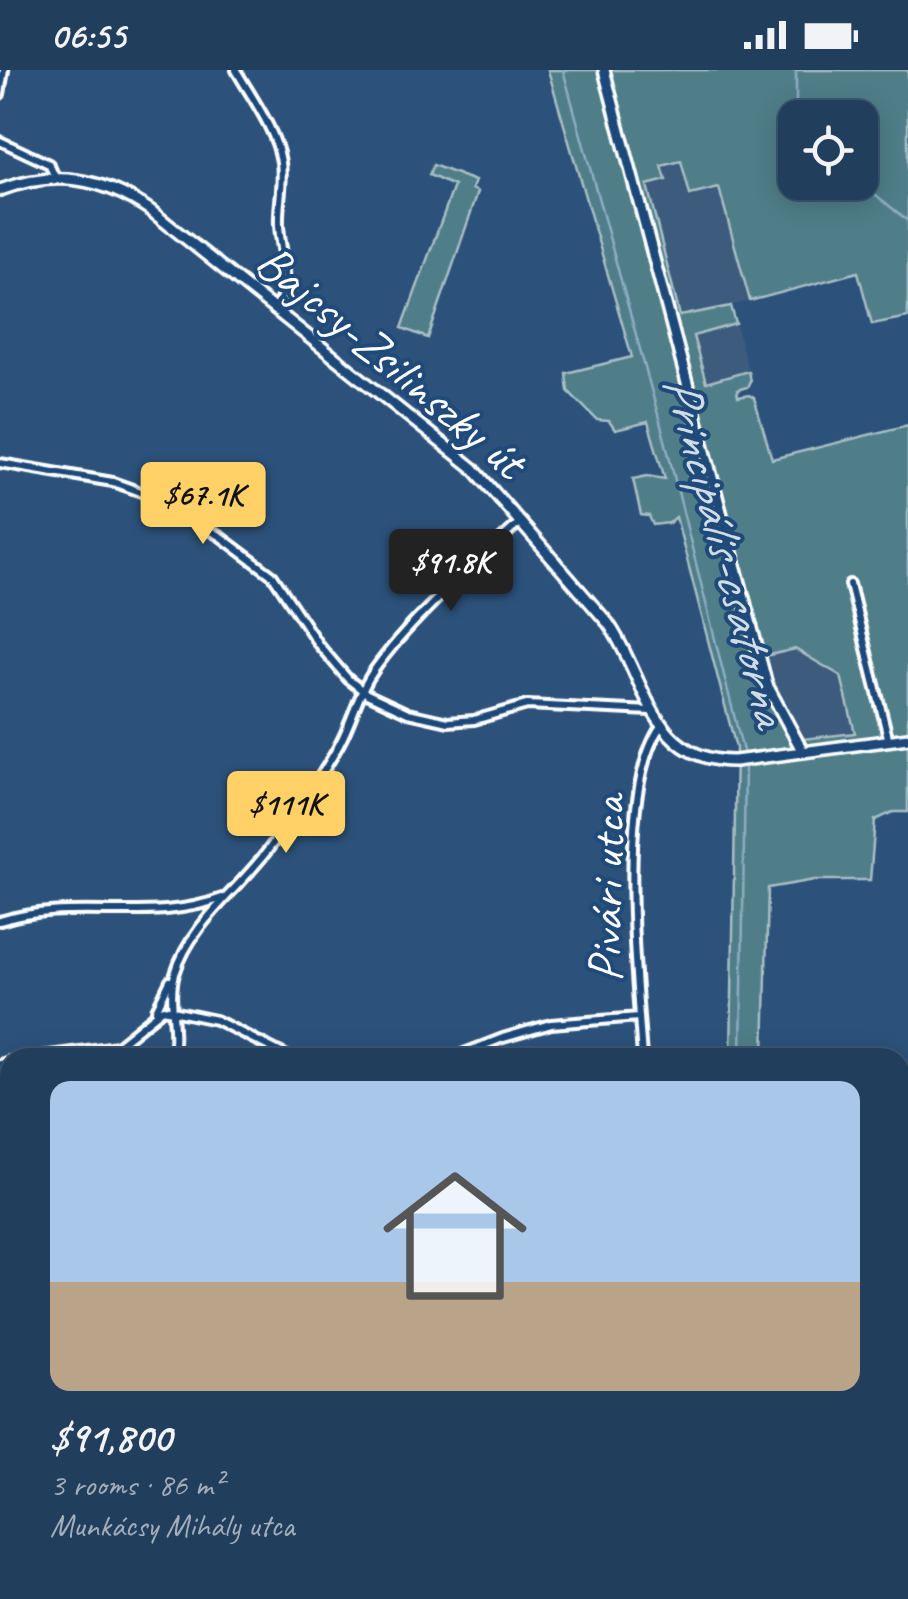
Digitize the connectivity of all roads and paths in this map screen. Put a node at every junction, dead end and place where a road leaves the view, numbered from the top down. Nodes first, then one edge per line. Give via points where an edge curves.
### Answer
1 (4, 70) edge
2 (236, 70) edge
3 (604, 70) edge
4 (0, 94) edge
5 (0, 140) edge
6 (55, 177) junction
7 (0, 190) edge
8 (275, 309) junction
9 (0, 463) edge
10 (520, 522) junction
11 (850, 584) dead end
12 (362, 691) junction
13 (652, 711) junction
14 (661, 726) junction
15 (908, 738) edge
16 (889, 741) junction
17 (803, 752) junction
18 (228, 896) junction
19 (0, 921) edge
20 (176, 972) junction
21 (174, 1010) junction
22 (154, 1015) junction
23 (639, 1017) junction
24 (117, 1046) joint
25 (102, 1048) edge
26 (172, 1048) edge
27 (271, 1048) edge
28 (478, 1048) edge
29 (641, 1048) edge

1 - 4 street
2 - 8 street via 281,161 279,227 287,277
3 - 17 street via 766,685
5 - 6 street via 49,164
6 - 7 street, Bajcsy-Zsilinszky út
6 - 8 street, Bajcsy-Zsilinszky út via 91,181 134,200
8 - 10 street, Bajcsy-Zsilinszky út via 474,468
9 - 12 street via 113,482 221,537 273,576 318,644
10 - 12 street via 404,635
10 - 13 street, Bajcsy-Zsilinszky út via 608,623
11 - 16 street
12 - 13 street via 408,713 448,722 527,705
12 - 18 street via 335,752
13 - 14 street, Bajcsy-Zsilinszky út
14 - 17 street, Bajcsy-Zsilinszky út via 711,759
14 - 23 street, Pivári utca via 647,753 634,832
15 - 16 street, Bajcsy-Zsilinszky út
16 - 17 street, Bajcsy-Zsilinszky út
18 - 19 street via 181,908 36,912
18 - 20 street via 204,922
20 - 21 street
20 - 22 street
21 - 22 street
21 - 26 street
21 - 27 street via 216,1020
22 - 24 street
23 - 28 street via 551,1024
23 - 29 street, Pivári utca
24 - 25 street

